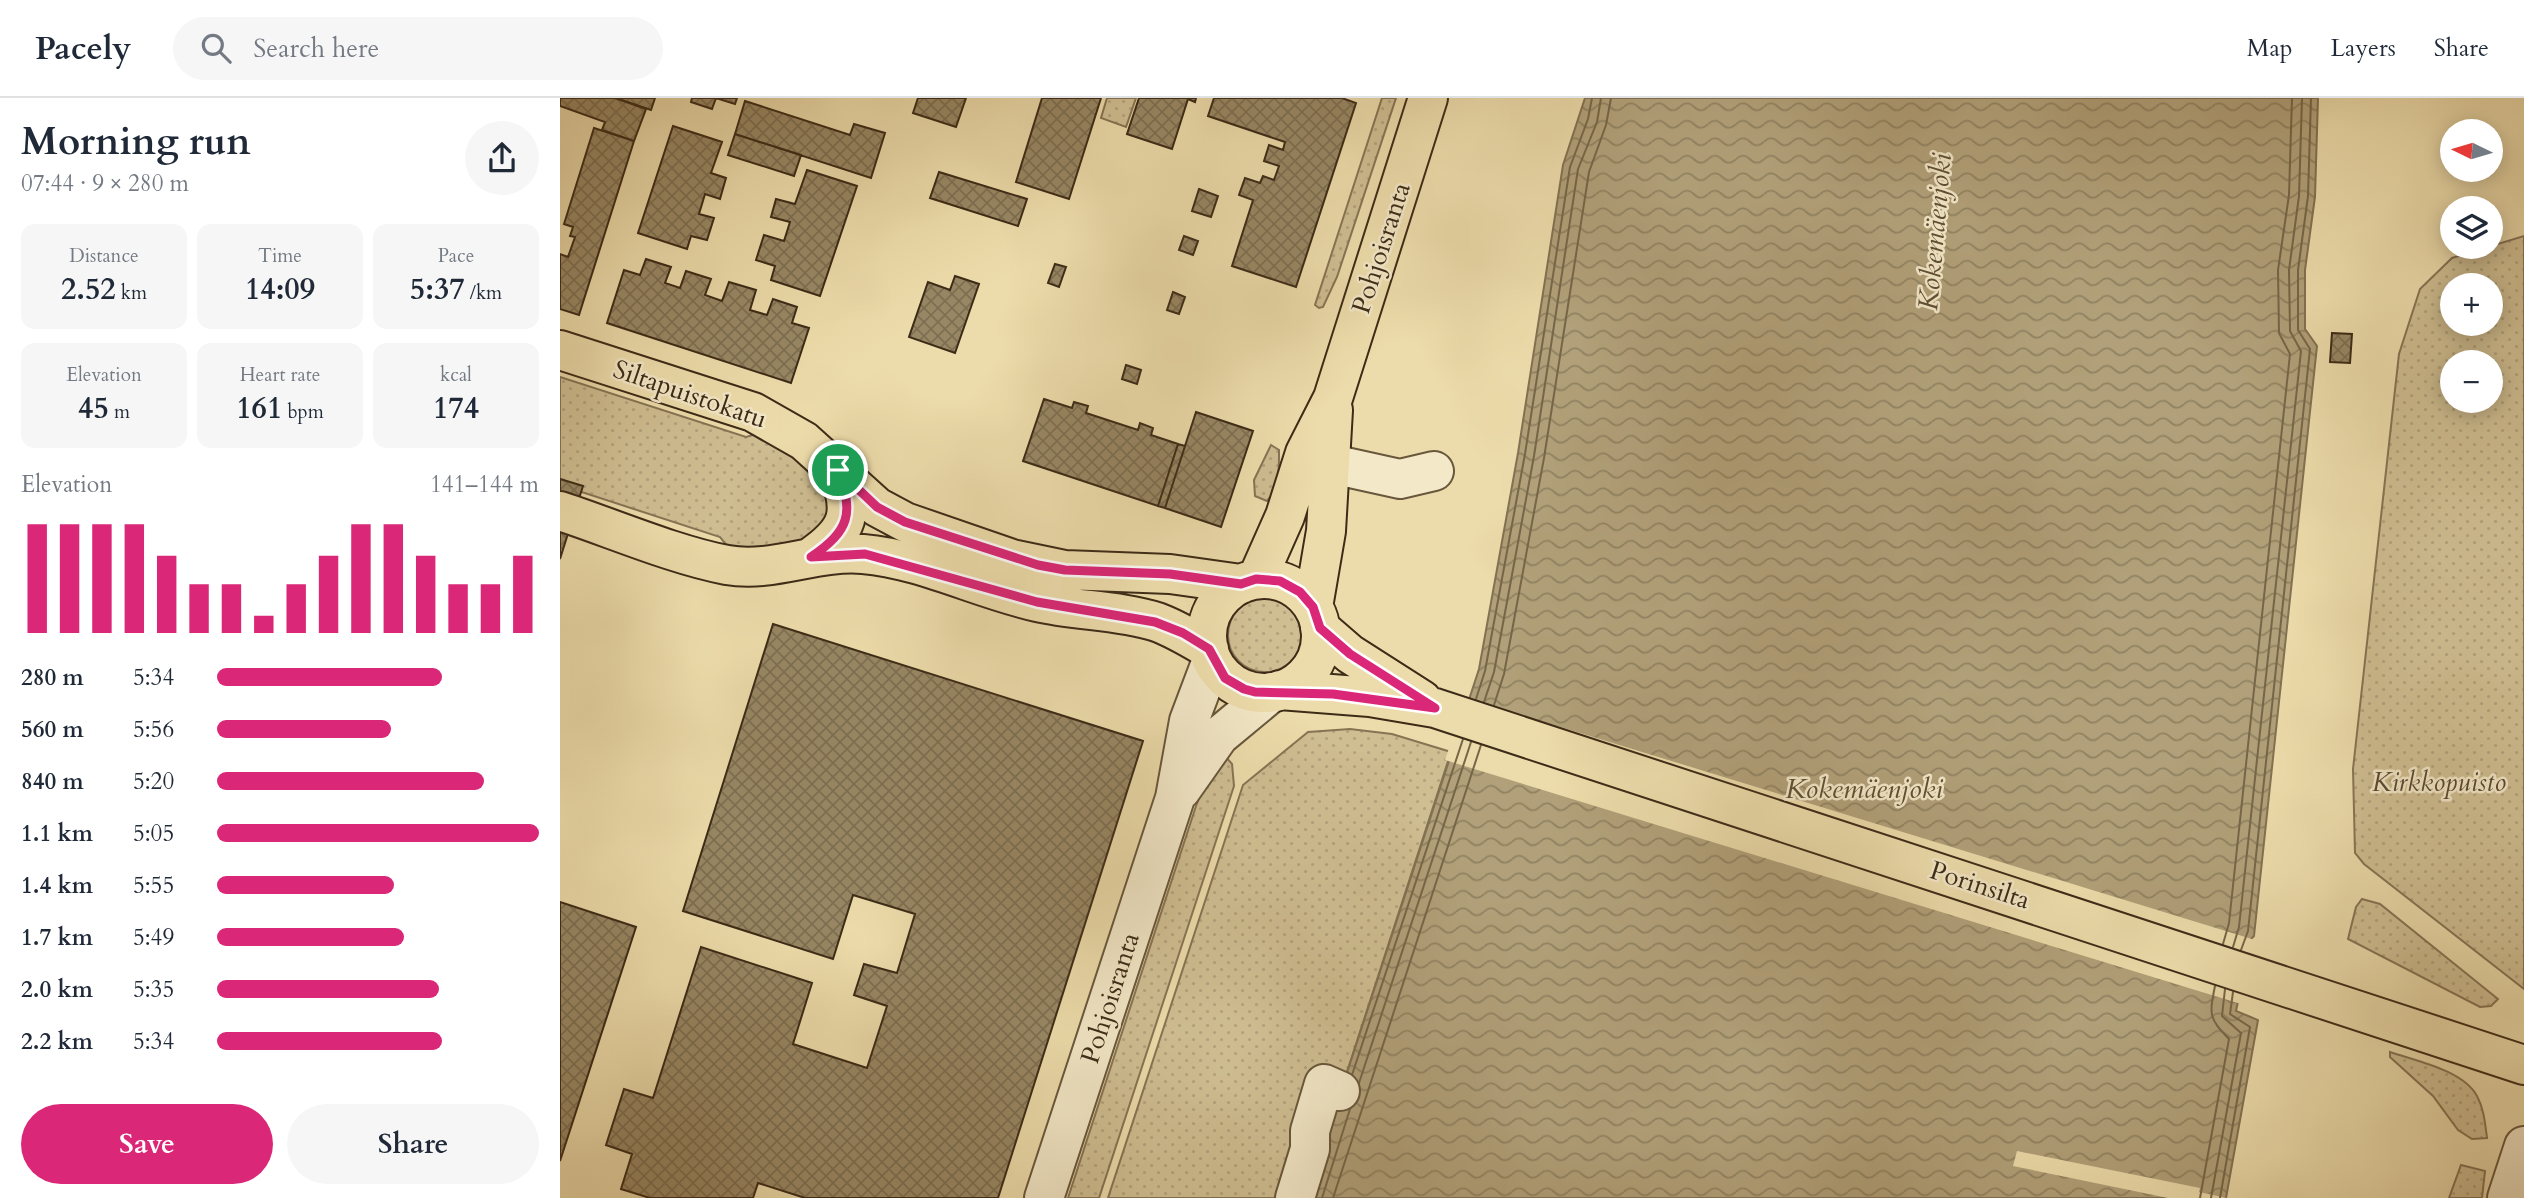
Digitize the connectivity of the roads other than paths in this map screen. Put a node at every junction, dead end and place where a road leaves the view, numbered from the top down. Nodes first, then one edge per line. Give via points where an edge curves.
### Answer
1 (1428, 98) edge
2 (560, 350) edge
3 (1334, 397) junction
4 (1332, 464) junction
5 (838, 470) junction
6 (1434, 471) dead end
7 (560, 511) edge
8 (811, 557) junction
9 (1249, 582) junction
10 (1317, 618) junction
11 (1211, 655) junction
12 (1276, 691) junction
13 (1435, 708) junction
14 (1175, 798) junction
15 (2524, 1065) edge
16 (1340, 1091) dead end
17 (2524, 1146) edge
18 (1044, 1198) edge
19 (1295, 1198) edge
20 (2507, 1198) edge

1 - 3 main road, Pohjoisranta
2 - 5 main road, Siltapuistokatu via 753,412 794,434
3 - 4 main road
3 - 9 main road via 1305,453 1285,516
4 - 6 street via 1401,480
4 - 10 main road
5 - 8 main road via 849,500 846,523 833,542
5 - 9 main road, Siltapuistokatu via 877,507 905,522 1013,559 1065,570
7 - 8 main road via 724,564 779,566
8 - 11 main road via 865,554 1037,602 1155,622 1183,633
9 - 10 main road via 1269,579 1291,586
9 - 11 main road via 1216,605 1208,627
10 - 12 main road via 1319,650 1312,668 1298,682
10 - 13 main road, Porinsilta via 1350,654
11 - 12 main road via 1233,684 1255,692
11 - 14 street, Pohjoisranta via 1189,721
12 - 13 main road, Porinsilta via 1370,697
12 - 14 street, Pohjoisranta via 1219,736
13 - 15 main road, Porinsilta
14 - 18 street, Pohjoisranta
16 - 19 street via 1324,1084
17 - 20 street

